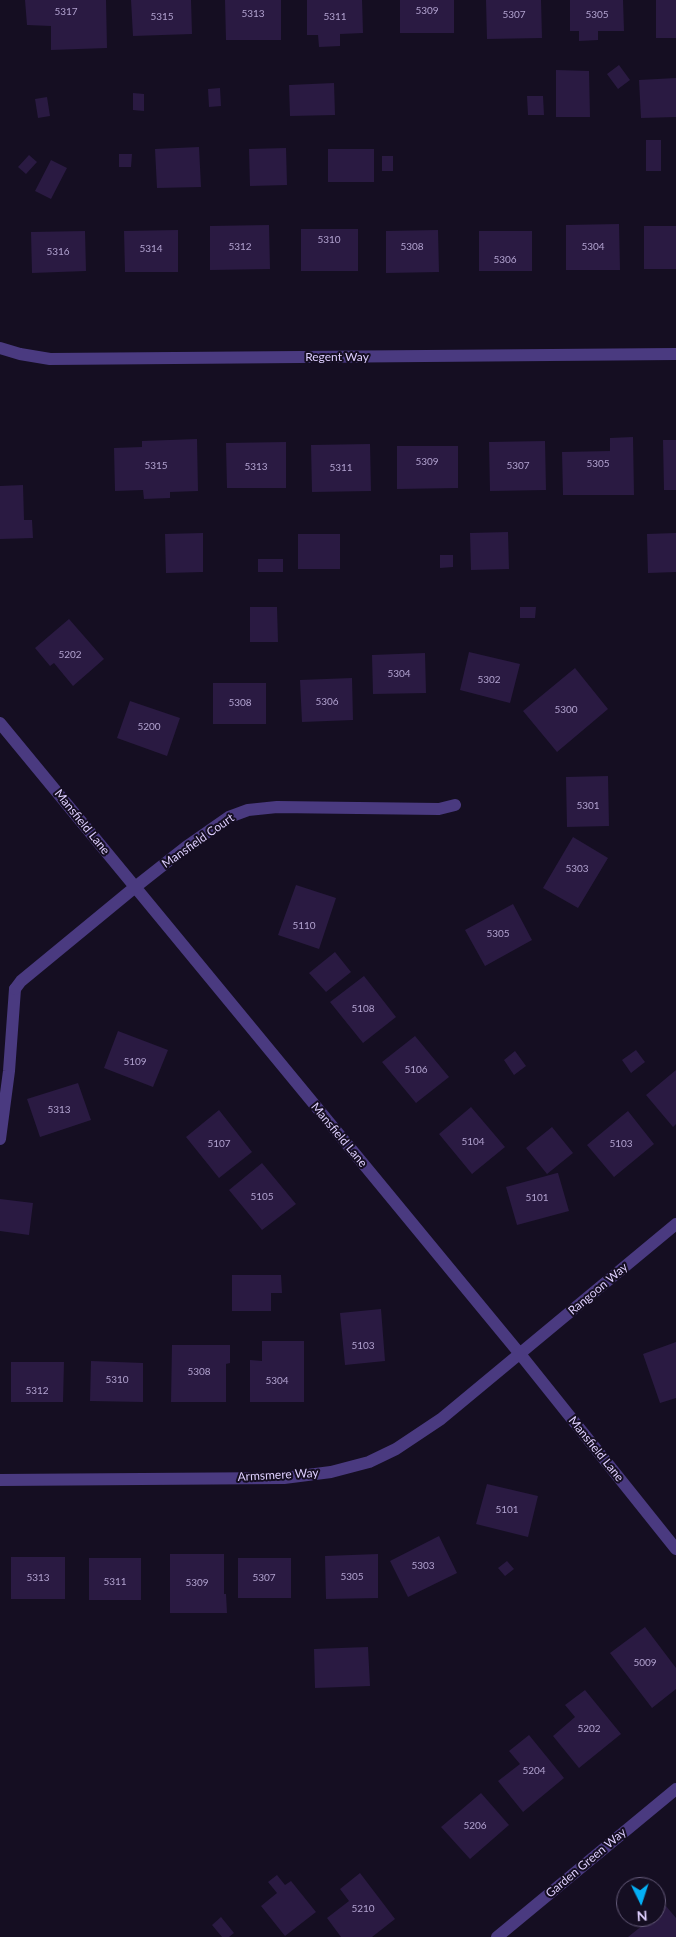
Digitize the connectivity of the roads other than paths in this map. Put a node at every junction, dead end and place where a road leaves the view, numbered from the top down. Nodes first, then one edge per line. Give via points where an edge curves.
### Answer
1 (0, 348) edge
2 (676, 354) edge
3 (0, 723) edge
4 (455, 805) dead end
5 (134, 888) junction
6 (0, 1139) edge
7 (676, 1224) edge
8 (520, 1354) junction
9 (0, 1480) edge
10 (676, 1549) edge
11 (676, 1789) edge
12 (497, 1937) edge

1 - 2 street, Regent Way via 50,359
3 - 5 street, Mansfield Lane
4 - 5 street, Mansfield Court via 439,809 277,807 248,810 229,817 186,846
5 - 6 street, Mansfield Court via 20,981 15,989
5 - 8 street, Mansfield Lane
7 - 8 street, Rangoon Way
8 - 9 street, Armsmere Way via 441,1419 396,1449 368,1462 331,1472 284,1478
8 - 10 street, Mansfield Lane
11 - 12 street, Garden Green Way

